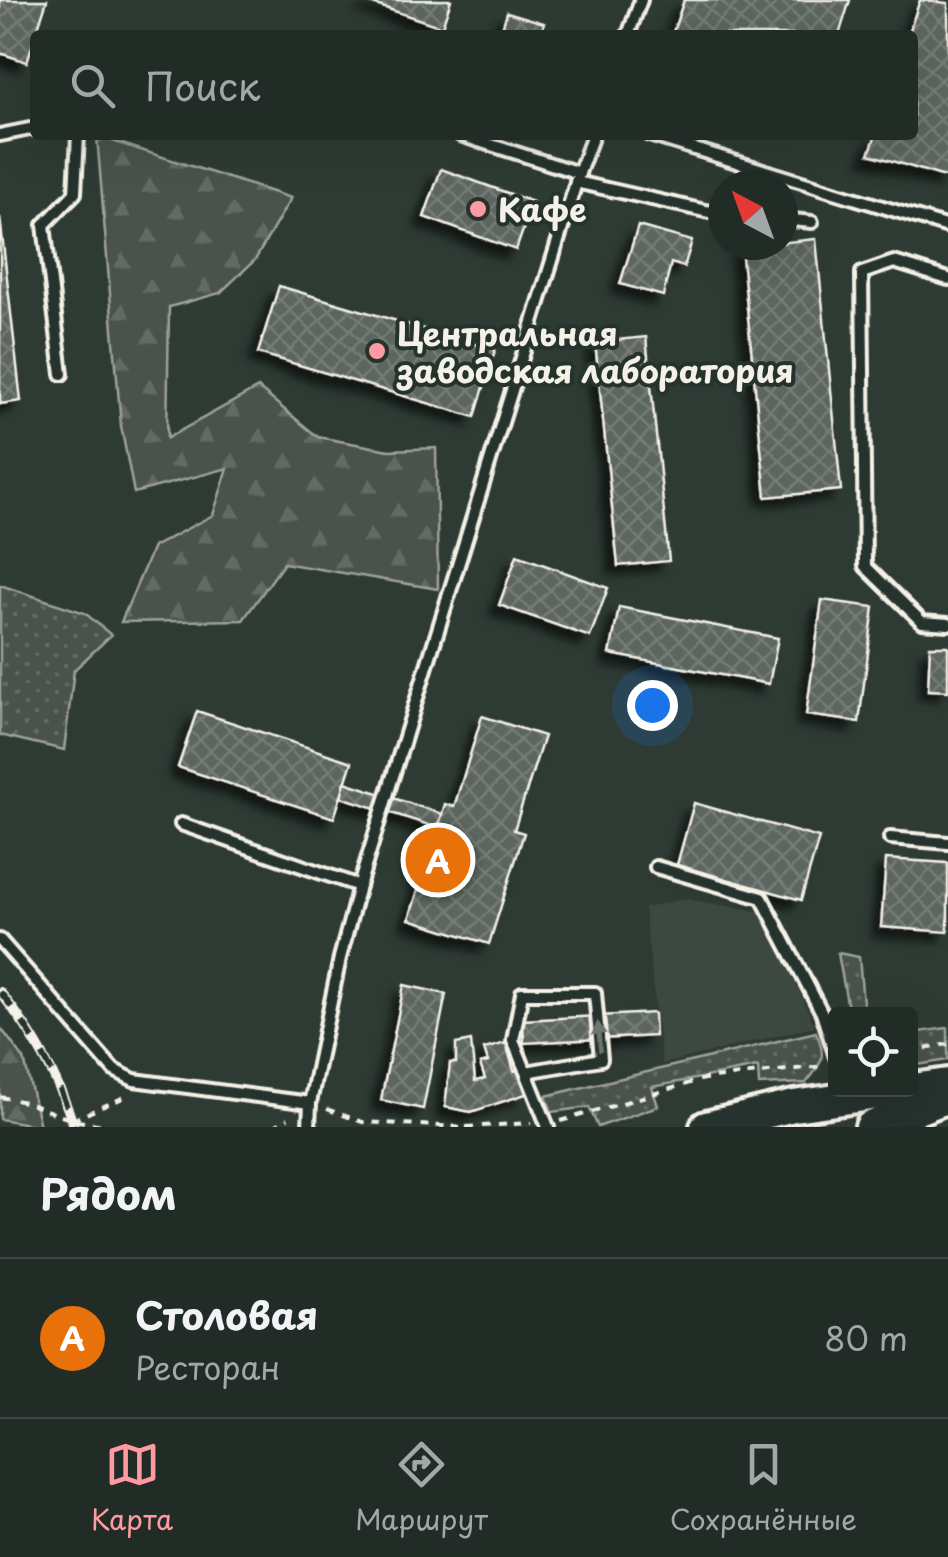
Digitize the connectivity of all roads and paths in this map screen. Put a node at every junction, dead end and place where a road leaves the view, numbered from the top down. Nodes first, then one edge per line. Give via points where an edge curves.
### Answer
1 (641, 0) edge
2 (630, 30) edge
3 (30, 129) edge
4 (0, 135) edge
5 (78, 140) edge
6 (474, 140) edge
7 (591, 140) edge
8 (665, 140) edge
9 (578, 178) junction
10 (708, 211) edge
11 (798, 221) edge
12 (812, 222) dead end
13 (948, 227) edge
14 (948, 280) edge
15 (62, 374) dead end
16 (948, 624) edge
17 (181, 824) dead end
18 (890, 838) dead end
19 (948, 843) edge
20 (656, 867) dead end
21 (359, 886) junction
22 (0, 940) edge
23 (828, 1032) edge
24 (948, 1044) edge
25 (918, 1050) edge
26 (828, 1066) edge
27 (526, 1072) junction
28 (948, 1084) edge
29 (918, 1087) edge
30 (133, 1093) dead end
31 (0, 1097) edge
32 (832, 1097) edge
33 (948, 1097) edge
34 (310, 1103) junction
35 (72, 1120) junction
36 (547, 1125) edge
37 (115, 1127) edge
38 (309, 1127) edge
39 (463, 1127) edge
40 (706, 1127) edge
41 (871, 1127) edge

1 - 2 lane
3 - 4 lane
5 - 15 lane via 76,193 44,225
6 - 9 lane
7 - 9 lane
8 - 13 lane
9 - 10 lane
9 - 21 lane
11 - 12 lane
14 - 16 lane via 894,262 862,273 864,566 922,622
17 - 21 lane
18 - 19 lane
20 - 23 lane via 762,898
21 - 34 lane
22 - 34 lane via 114,1070 134,1080
24 - 25 path
26 - 36 path via 704,1079
27 -> 27 lane via 601,1059 595,993 522,992 513,1040
27 - 36 lane
28 - 29 main road
30 - 35 path
31 - 35 path
32 - 40 main road
33 - 41 main road
34 - 38 lane
34 - 39 path via 362,1122
35 - 37 path
36 - 39 path

